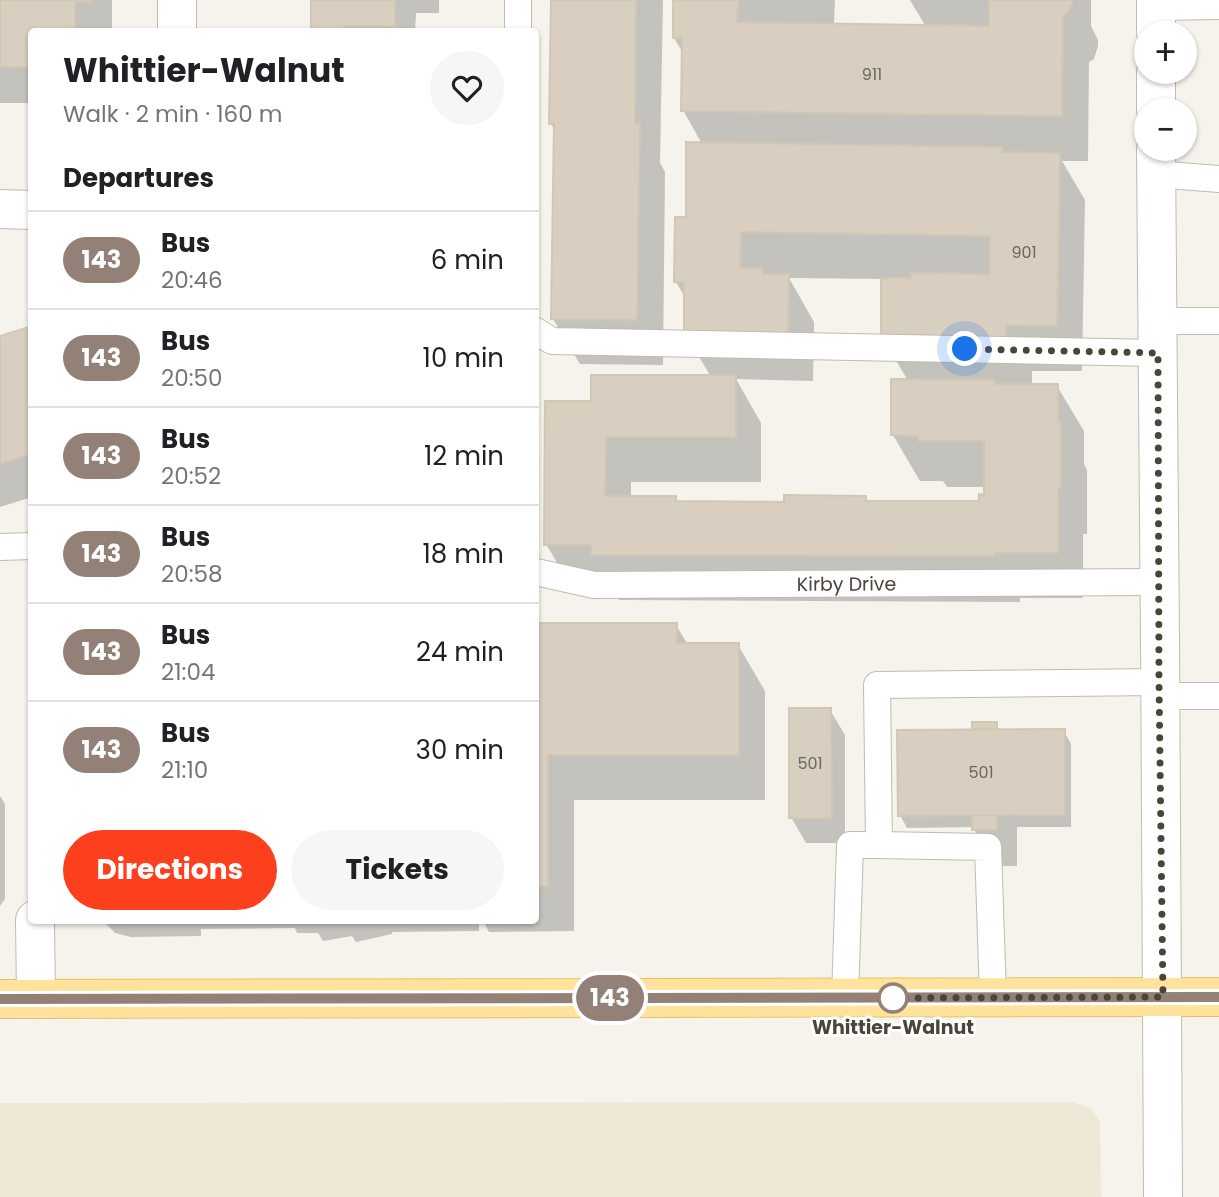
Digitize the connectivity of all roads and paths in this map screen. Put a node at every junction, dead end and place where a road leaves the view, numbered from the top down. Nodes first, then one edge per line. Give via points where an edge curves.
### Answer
1 (177, 0) edge
2 (519, 0) edge
3 (1219, 6) edge
4 (1156, 13) edge
5 (177, 28) edge
6 (518, 28) edge
7 (1156, 161) edge
8 (1219, 179) edge
9 (0, 209) edge
10 (28, 210) edge
11 (1219, 321) edge
12 (539, 333) edge
13 (1158, 337) junction
14 (28, 546) edge
15 (0, 547) edge
16 (539, 573) edge
17 (1159, 582) junction
18 (1159, 689) junction
19 (1219, 696) edge
20 (879, 845) junction
21 (34, 924) edge
22 (993, 997) junction
23 (1163, 997) junction
24 (1219, 997) edge
25 (845, 998) junction
26 (18, 999) edge
27 (1163, 1197) edge

1 - 5 street
2 - 6 lane
3 - 4 lane
7 - 8 lane
7 - 13 street
9 - 10 street
11 - 13 lane
12 - 13 lane via 552,341
13 - 17 street
14 - 15 lane
16 - 17 lane, Kirby Drive via 594,585
17 - 18 street
18 - 19 lane
18 - 20 lane via 877,685
18 - 23 street
20 - 22 lane via 988,847
20 - 25 lane via 850,845
21 - 26 street
22 - 23 main road
22 - 25 main road
23 - 24 main road
23 - 27 street
25 - 26 main road

